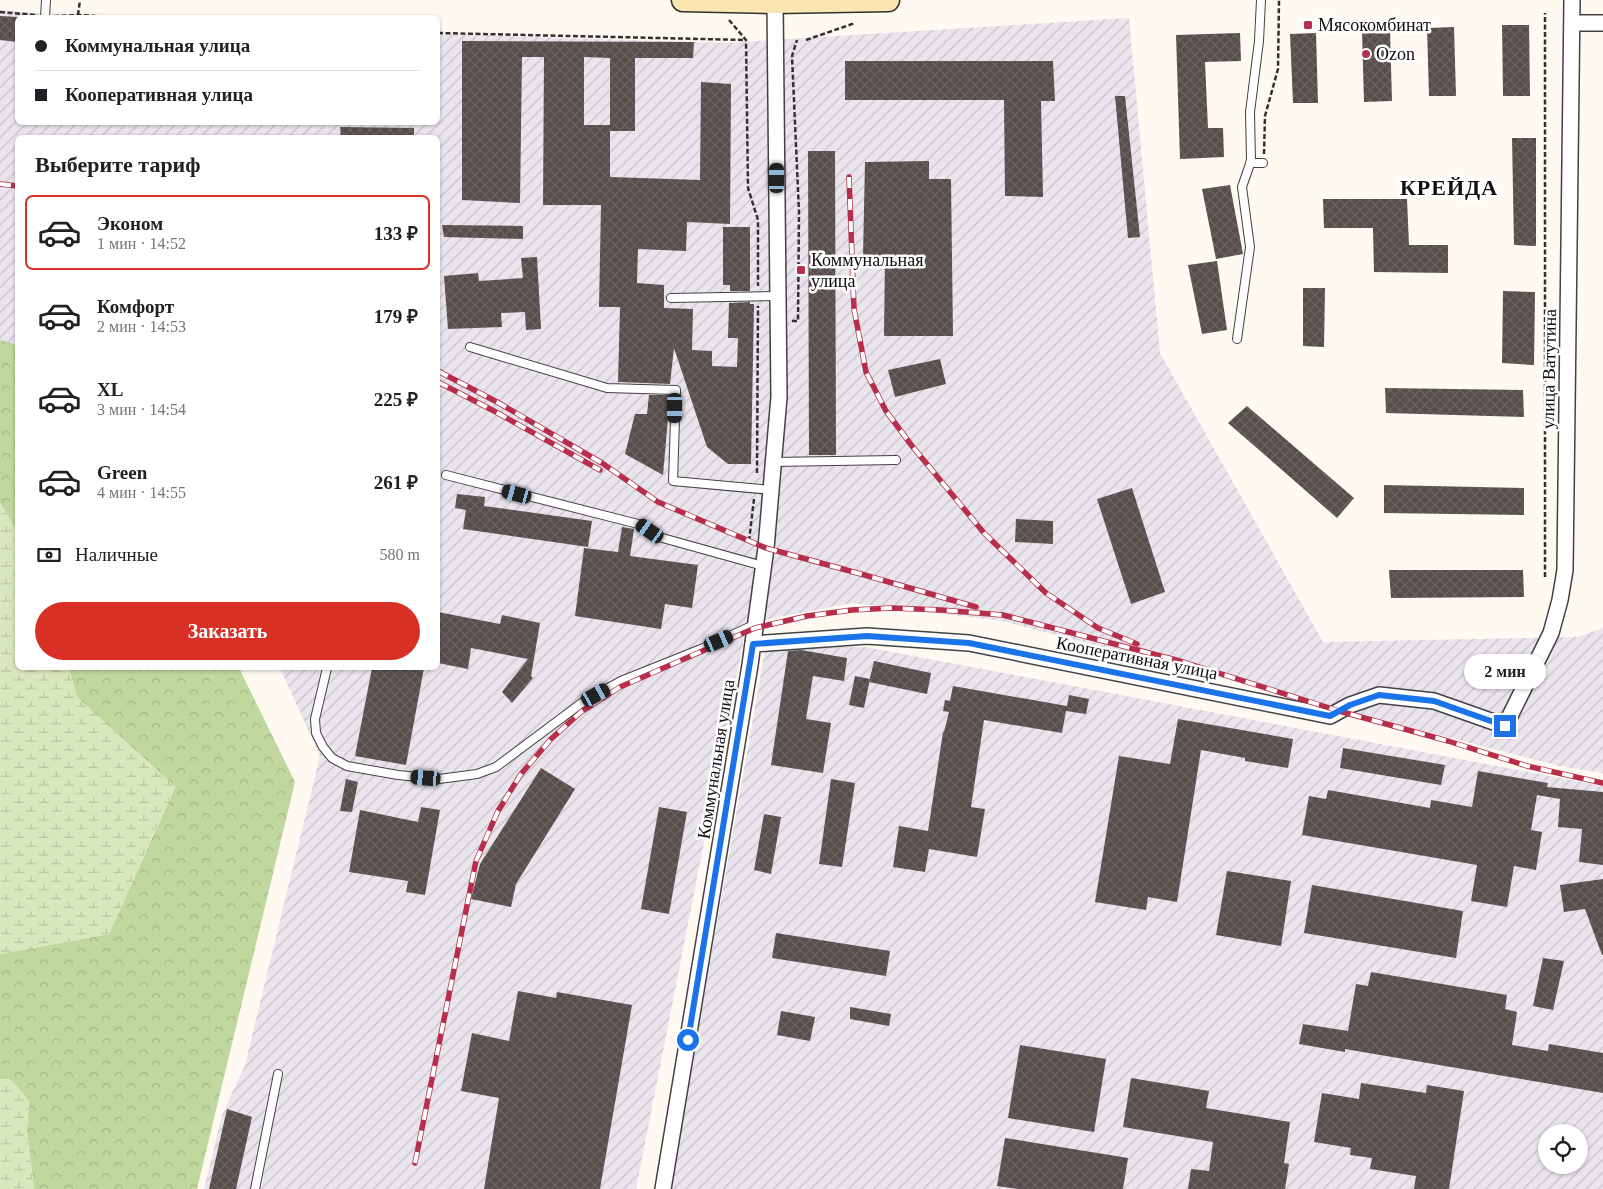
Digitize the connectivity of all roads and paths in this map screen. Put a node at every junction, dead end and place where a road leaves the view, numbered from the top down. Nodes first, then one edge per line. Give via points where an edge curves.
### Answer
1 (46, 0) edge
2 (80, 0) edge
3 (683, 0) edge
4 (888, 0) edge
5 (1261, 0) edge
6 (1279, 0) edge
7 (1572, 0) edge
8 (775, 1) edge
9 (0, 12) edge
10 (1544, 13) dead end
11 (27, 15) edge
12 (45, 15) edge
13 (78, 15) edge
14 (729, 20) dead end
15 (855, 23) dead end
16 (1573, 23) junction
17 (1603, 23) edge
18 (440, 33) edge
19 (746, 40) junction
20 (797, 40) dead end
21 (806, 40) dead end
22 (1250, 163) junction
23 (1263, 163) joint
24 (758, 296) junction
25 (778, 296) junction
26 (671, 298) dead end
27 (798, 321) dead end
28 (1238, 339) dead end
29 (470, 348) dead end
30 (896, 460) dead end
31 (773, 462) junction
32 (446, 475) dead end
33 (755, 488) junction
34 (771, 490) junction
35 (750, 541) dead end
36 (763, 566) junction
37 (1544, 576) dead end
38 (756, 624) junction
39 (753, 644) junction
40 (327, 670) edge
41 (1505, 726) joint
42 (278, 1074) dead end
43 (255, 1189) edge
44 (663, 1189) edge

1 - 12 lane
2 - 13 path
3 - 8 main road
4 - 8 main road
5 - 22 lane via 1250,112
6 - 23 path via 1278,69 1265,116
7 - 16 street, улица Ватутина
8 - 25 street, Коммунальная улица
9 - 11 path
10 - 37 path
14 - 19 path
15 - 21 path
16 - 17 street
16 - 41 street, улица Ватутина via 1565,570 1551,633
18 - 19 path
19 - 24 path via 748,188 758,220
20 - 27 path via 792,56 799,212
22 - 23 lane
22 - 28 lane via 1242,187 1250,248
24 - 25 lane
24 - 26 lane
24 - 33 path
25 - 31 street, Коммунальная улица via 779,396
29 - 33 lane via 607,388 676,390 673,481
30 - 31 lane
31 - 34 street, Коммунальная улица
32 - 36 lane via 642,525 659,537
33 - 34 lane
33 - 35 path
34 - 36 street, Коммунальная улица
36 - 38 street, Коммунальная улица
38 - 39 street, Коммунальная улица
38 - 40 lane via 613,685 583,702 496,767 477,774 439,779 347,766 332,758 316,732 315,719
39 - 41 street, Кооперативная улица via 867,636 969,643 1330,716 1379,695 1434,701
39 - 44 street, Коммунальная улица
42 - 43 lane

